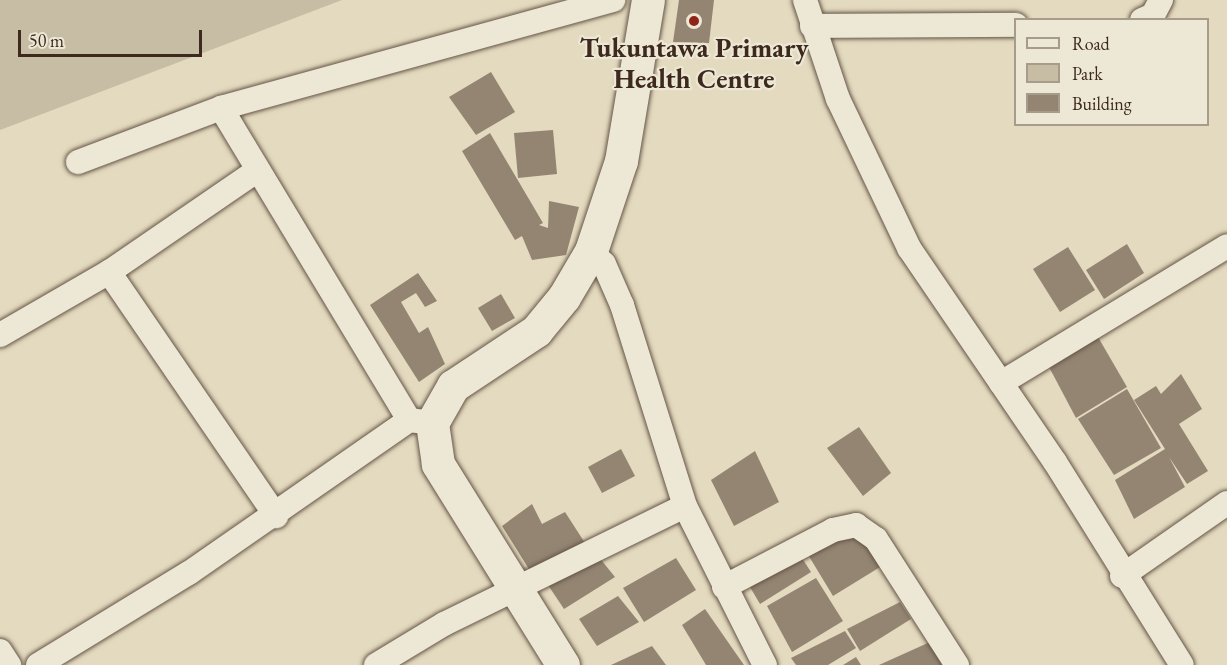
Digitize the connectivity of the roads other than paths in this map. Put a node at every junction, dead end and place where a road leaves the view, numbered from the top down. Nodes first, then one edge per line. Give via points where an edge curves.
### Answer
1 (613, 0) edge
2 (648, 0) edge
3 (805, 0) edge
4 (1161, 0) edge
5 (1146, 18) edge
6 (812, 26) junction
7 (1014, 26) edge
8 (221, 108) junction
9 (78, 162) dead end
10 (255, 172) junction
11 (1227, 246) edge
12 (591, 250) junction
13 (109, 272) junction
14 (0, 335) edge
15 (1001, 384) junction
16 (421, 421) junction
17 (1227, 504) edge
18 (685, 506) junction
19 (276, 516) junction
20 (1122, 576) junction
21 (724, 588) junction
22 (513, 591) junction
23 (0, 651) edge
24 (9, 665) edge
25 (38, 665) edge
26 (376, 665) edge
27 (563, 665) edge
28 (765, 665) edge
29 (957, 665) edge
30 (1182, 665) edge

1 - 8 street
2 - 12 main road via 621,161
3 - 6 street
4 - 5 street via 1153,15
6 - 7 street
6 - 15 street via 847,118 909,248
8 - 9 street
8 - 10 street
10 - 13 street
10 - 16 street
11 - 15 street
12 - 16 main road via 564,297 536,331 453,386
12 - 18 street via 604,264 622,305
13 - 14 street
13 - 19 street
15 - 20 street
16 - 19 street
16 - 22 main road via 438,464
17 - 20 street
18 - 21 street
18 - 22 street
19 - 25 street via 121,618
20 - 30 street
21 - 28 street
21 - 29 street via 833,530 856,525 876,539
22 - 26 street via 444,624
22 - 27 main road
23 - 24 street

